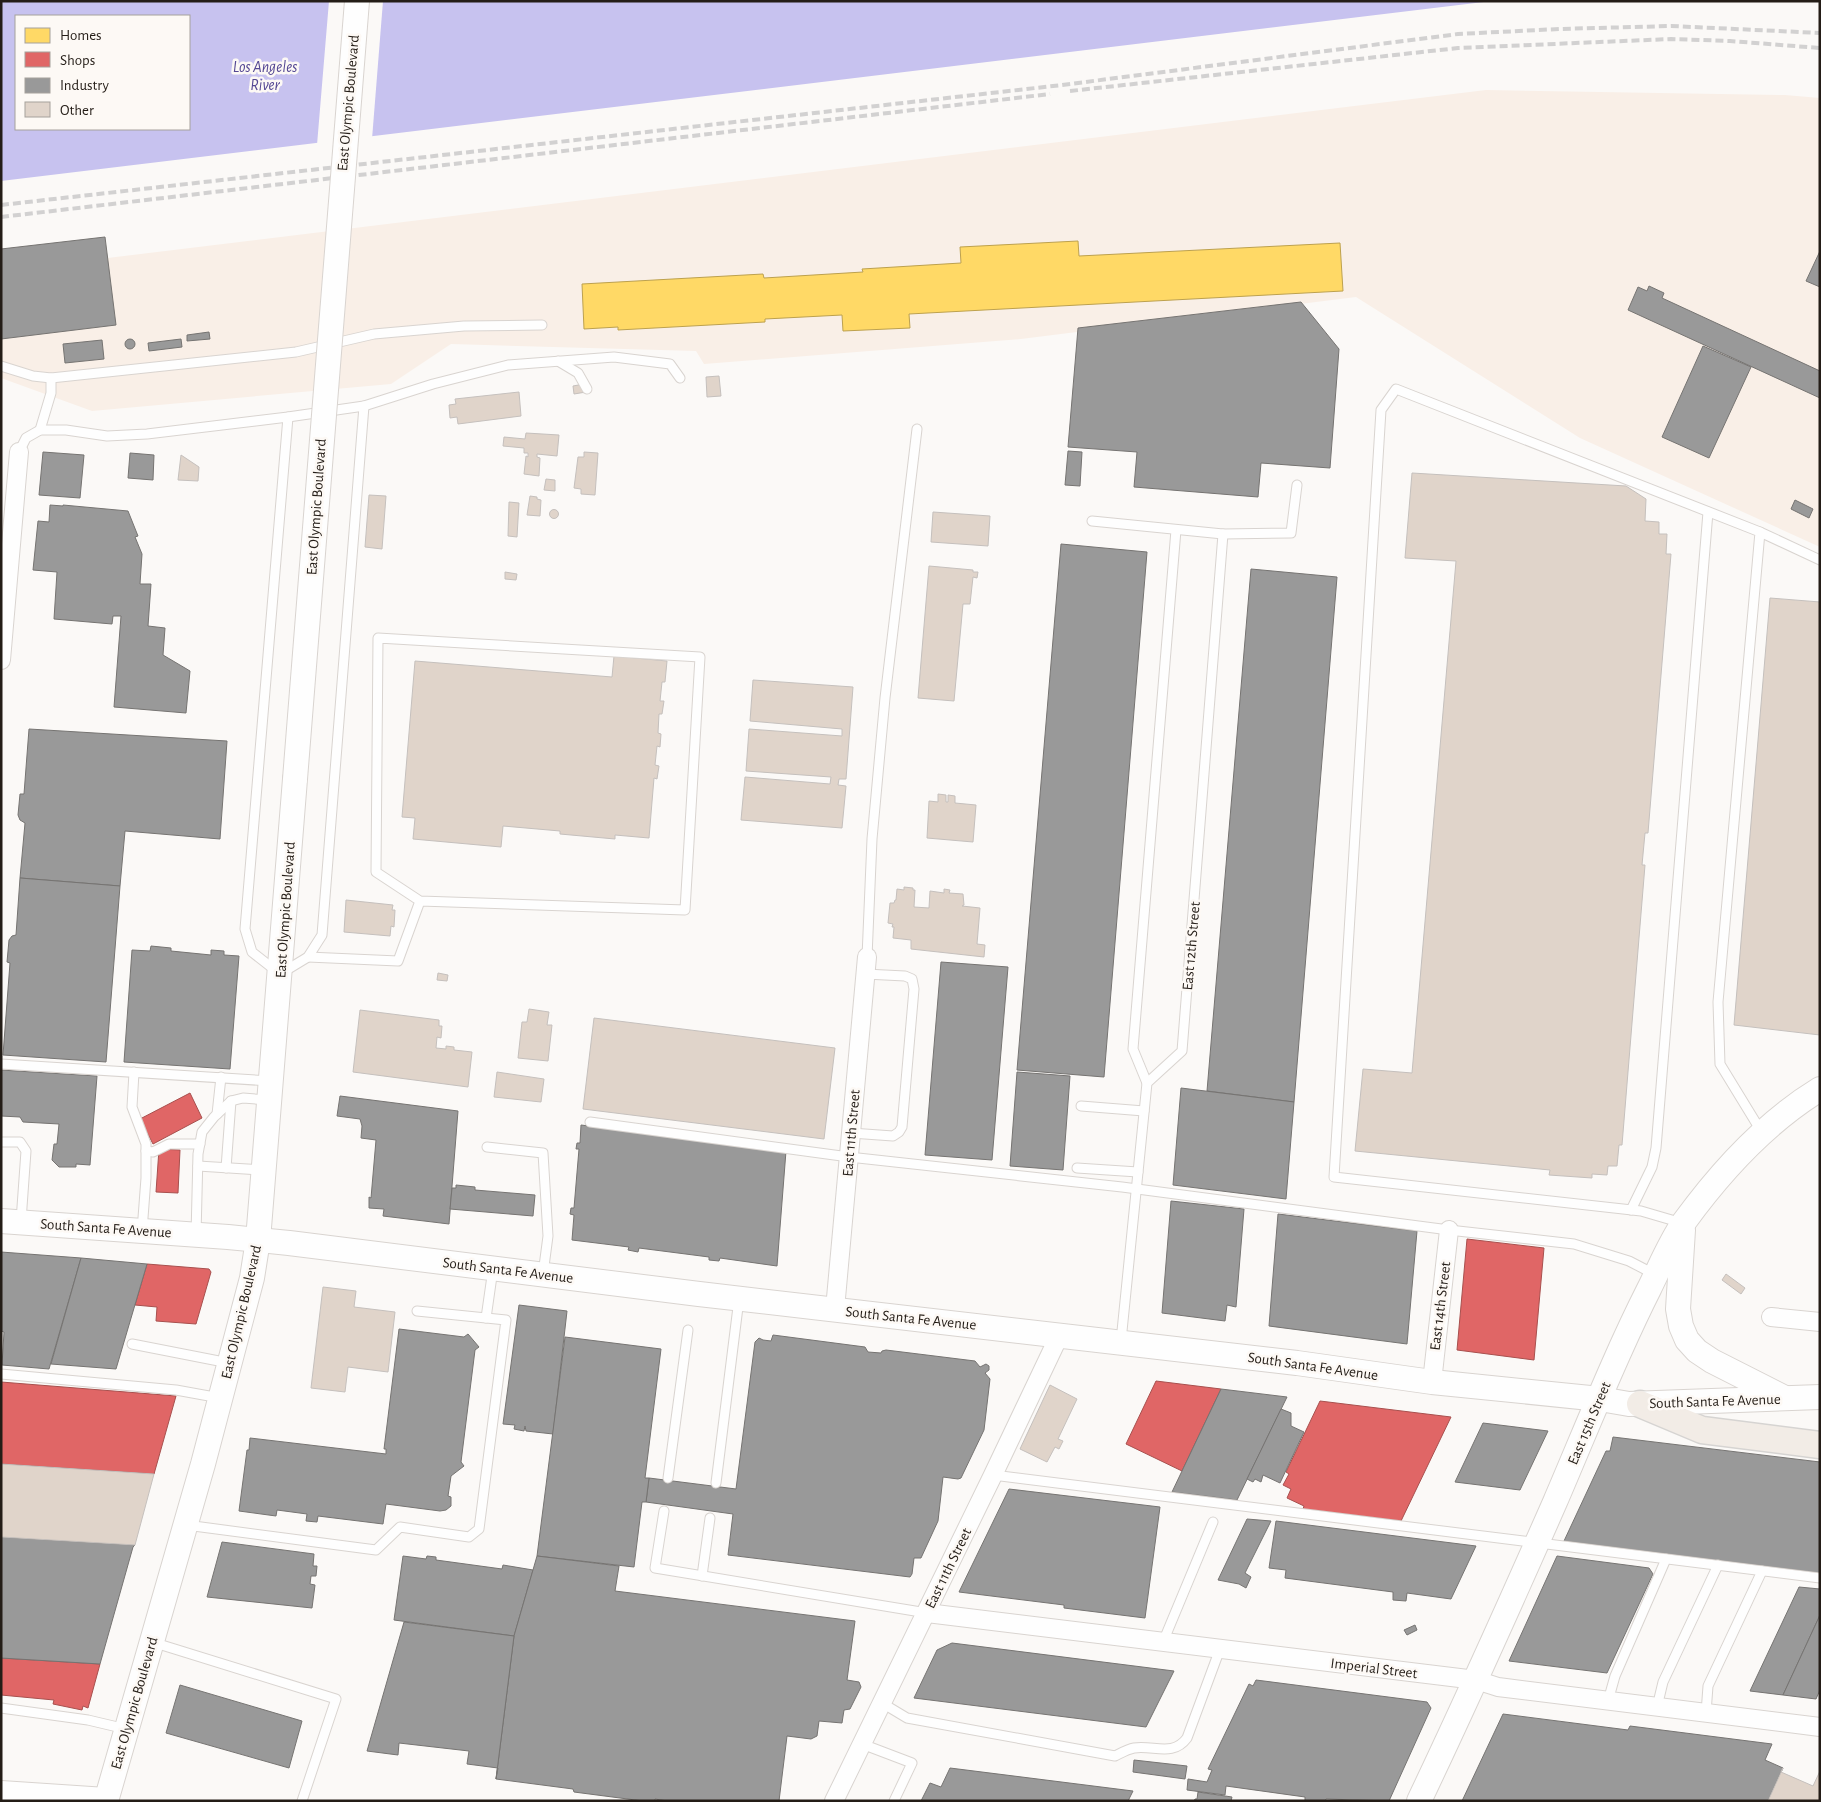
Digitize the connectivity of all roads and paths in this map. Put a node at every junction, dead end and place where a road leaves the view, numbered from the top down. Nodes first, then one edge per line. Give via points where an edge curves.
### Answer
1 (357, 1) edge
2 (542, 325) dead end
3 (557, 361) junction
4 (1, 366) edge
5 (51, 378) junction
6 (680, 378) dead end
7 (587, 389) dead end
8 (364, 406) junction
9 (288, 417) junction
10 (917, 429) dead end
11 (40, 430) junction
12 (19, 452) joint
13 (1297, 486) dead end
14 (1708, 512) junction
15 (1092, 522) dead end
16 (1176, 530) junction
17 (1760, 532) junction
18 (1223, 534) junction
19 (1820, 560) edge
20 (1, 660) edge
21 (420, 901) junction
22 (308, 957) junction
23 (866, 966) junction
24 (280, 974) junction
25 (1, 1064) edge
26 (134, 1072) junction
27 (221, 1077) junction
28 (1147, 1083) junction
29 (1820, 1089) edge
30 (270, 1091) junction
31 (231, 1101) junction
32 (1080, 1106) dead end
33 (1144, 1111) junction
34 (217, 1114) junction
35 (590, 1122) dead end
36 (851, 1133) junction
37 (1762, 1134) junction
38 (1, 1142) edge
39 (200, 1144) junction
40 (487, 1147) dead end
41 (146, 1151) junction
42 (849, 1157) junction
43 (198, 1166) junction
44 (226, 1168) junction
45 (1077, 1168) dead end
46 (264, 1170) junction
47 (1138, 1172) junction
48 (1137, 1189) junction
49 (1631, 1210) junction
50 (11, 1222) edge
51 (1684, 1223) junction
52 (1449, 1230) junction
53 (142, 1231) junction
54 (196, 1235) junction
55 (258, 1240) junction
56 (493, 1267) junction
57 (543, 1274) junction
58 (1656, 1274) junction
59 (739, 1298) junction
60 (835, 1309) junction
61 (417, 1311) dead end
62 (1771, 1317) dead end
63 (486, 1318) junction
64 (1820, 1322) edge
65 (688, 1330) dead end
66 (1060, 1334) junction
67 (1121, 1342) junction
68 (132, 1344) dead end
69 (230, 1363) junction
70 (1, 1374) edge
71 (1432, 1382) junction
72 (1820, 1397) edge
73 (221, 1398) junction
74 (1784, 1398) junction
75 (1600, 1399) junction
76 (1640, 1404) junction
77 (1820, 1445) edge
78 (993, 1475) junction
79 (668, 1478) dead end
80 (716, 1483) dead end
81 (664, 1511) dead end
82 (710, 1518) dead end
83 (1213, 1522) dead end
84 (186, 1525) junction
85 (1537, 1542) junction
86 (1666, 1559) junction
87 (1718, 1565) junction
88 (1762, 1571) junction
89 (702, 1576) junction
90 (1820, 1578) edge
91 (926, 1613) junction
92 (152, 1642) junction
93 (1163, 1642) junction
94 (1220, 1649) junction
95 (1476, 1680) junction
96 (1608, 1701) junction
97 (882, 1703) junction
98 (1657, 1707) junction
99 (1, 1708) edge
100 (1706, 1713) junction
101 (1820, 1727) edge
102 (127, 1729) junction
103 (862, 1744) junction
104 (1, 1793) edge
105 (106, 1800) edge
106 (113, 1801) edge
107 (302, 1801) edge
108 (834, 1801) edge
109 (894, 1801) edge
110 (1419, 1801) edge

1 - 24 main road, East Olympic Boulevard, bridge
2 - 5 lane via 464,326 374,334 296,352
3 - 6 lane via 614,357 670,364
3 - 7 lane via 578,373
3 - 8 lane via 508,365
4 - 5 lane
5 - 11 lane via 51,393
8 - 9 lane
8 - 22 lane via 322,935
9 - 11 lane via 147,434 107,436
9 - 24 lane via 245,929 252,952
10 - 23 lane via 882,728
11 - 12 lane via 26,438
12 - 20 street
13 - 18 lane via 1291,533
14 - 17 lane
14 - 49 lane via 1656,1148 1652,1168
14 - 49 lane via 1396,389 1382,410 1334,1177
15 - 16 lane
16 - 18 lane
16 - 28 lane via 1133,1049
17 - 19 lane
17 - 37 lane via 1718,1002 1720,1064
18 - 28 lane, East 12th Street via 1182,1051
21 - 21 lane via 685,910 700,657 378,638 376,872
21 - 22 lane via 398,961
22 - 24 lane
23 - 36 street, East 11th Street
23 - 36 lane via 912,979 914,989 902,1127 893,1136
24 - 30 main road, East Olympic Boulevard
25 - 26 lane
26 - 27 lane
26 - 41 lane via 132,1107
27 - 30 lane
27 - 34 lane
28 - 33 lane
29 - 37 main road, East 15th Street
30 - 31 lane
30 - 46 main road, East Olympic Boulevard
31 - 34 lane
31 - 44 lane
32 - 33 lane
33 - 47 lane
34 - 39 lane via 202,1132
35 - 42 lane
36 - 42 street, East 11th Street
37 - 51 main road, East 15th Street via 1732,1163
38 - 50 lane via 20,1142 26,1151
39 - 41 lane via 168,1144 153,1152
39 - 43 lane
40 - 57 lane via 543,1153 548,1236
41 - 53 lane
42 - 48 lane
42 - 60 street, East 11th Street
43 - 44 lane
43 - 54 lane
44 - 46 lane
45 - 47 lane
46 - 55 main road, East Olympic Boulevard
47 - 48 lane
48 - 52 lane
48 - 67 lane
49 - 51 lane
50 - 53 main road, South Santa Fe Avenue
51 - 58 main road, East 15th Street
51 - 74 main road via 1678,1310 1687,1340 1712,1361
52 - 58 lane via 1574,1244 1629,1261
52 - 71 street, East 14th Street
53 - 54 main road, South Santa Fe Avenue
54 - 55 main road, South Santa Fe Avenue
55 - 56 main road, South Santa Fe Avenue
55 - 69 main road, East Olympic Boulevard via 252,1278
56 - 57 main road, South Santa Fe Avenue
56 - 63 lane
57 - 59 main road, South Santa Fe Avenue
58 - 75 main road, East 15th Street
59 - 60 main road, South Santa Fe Avenue
59 - 80 lane
60 - 66 main road, South Santa Fe Avenue
61 - 63 lane
62 - 64 street
63 - 84 lane via 506,1320 479,1529 469,1537 400,1527 376,1550
65 - 79 lane
66 - 67 main road, South Santa Fe Avenue
66 - 78 street, East 11th Street
67 - 71 main road, South Santa Fe Avenue
68 - 69 lane
69 - 73 main road, East Olympic Boulevard
70 - 73 lane via 176,1390
71 - 75 main road, South Santa Fe Avenue
72 - 74 main road, South Santa Fe Avenue
73 - 84 main road, East Olympic Boulevard
74 - 76 main road, South Santa Fe Avenue
75 - 76 main road, South Santa Fe Avenue
75 - 85 main road, East 15th Street
76 - 77 main road via 1702,1430
78 - 85 lane
78 - 91 street, East 11th Street
81 - 89 lane via 655,1568
82 - 89 lane
83 - 93 lane
84 - 92 main road, East Olympic Boulevard
85 - 86 lane
85 - 95 main road, East 15th Street
86 - 87 lane
86 - 96 lane via 1615,1676
87 - 88 lane
87 - 98 lane via 1663,1682
88 - 90 lane
88 - 100 lane via 1708,1686
89 - 91 lane
91 - 93 street, Imperial Street
91 - 97 street, East 11th Street
92 - 102 main road, East Olympic Boulevard
92 - 107 lane via 336,1699
93 - 94 street, Imperial Street
94 - 95 street, Imperial Street
94 - 97 lane via 1187,1738 1172,1750 1131,1749 1116,1756 906,1718
95 - 96 street, Imperial Street via 1498,1687
95 - 110 main road, East 15th Street
96 - 98 street, Imperial Street
97 - 103 street, East 11th Street
98 - 100 street, Imperial Street
99 - 102 lane
100 - 101 street, Imperial Street
102 - 105 main road, East Olympic Boulevard
103 - 108 street, East 11th Street
103 - 109 lane via 912,1763
104 - 105 main road
105 - 106 lane

